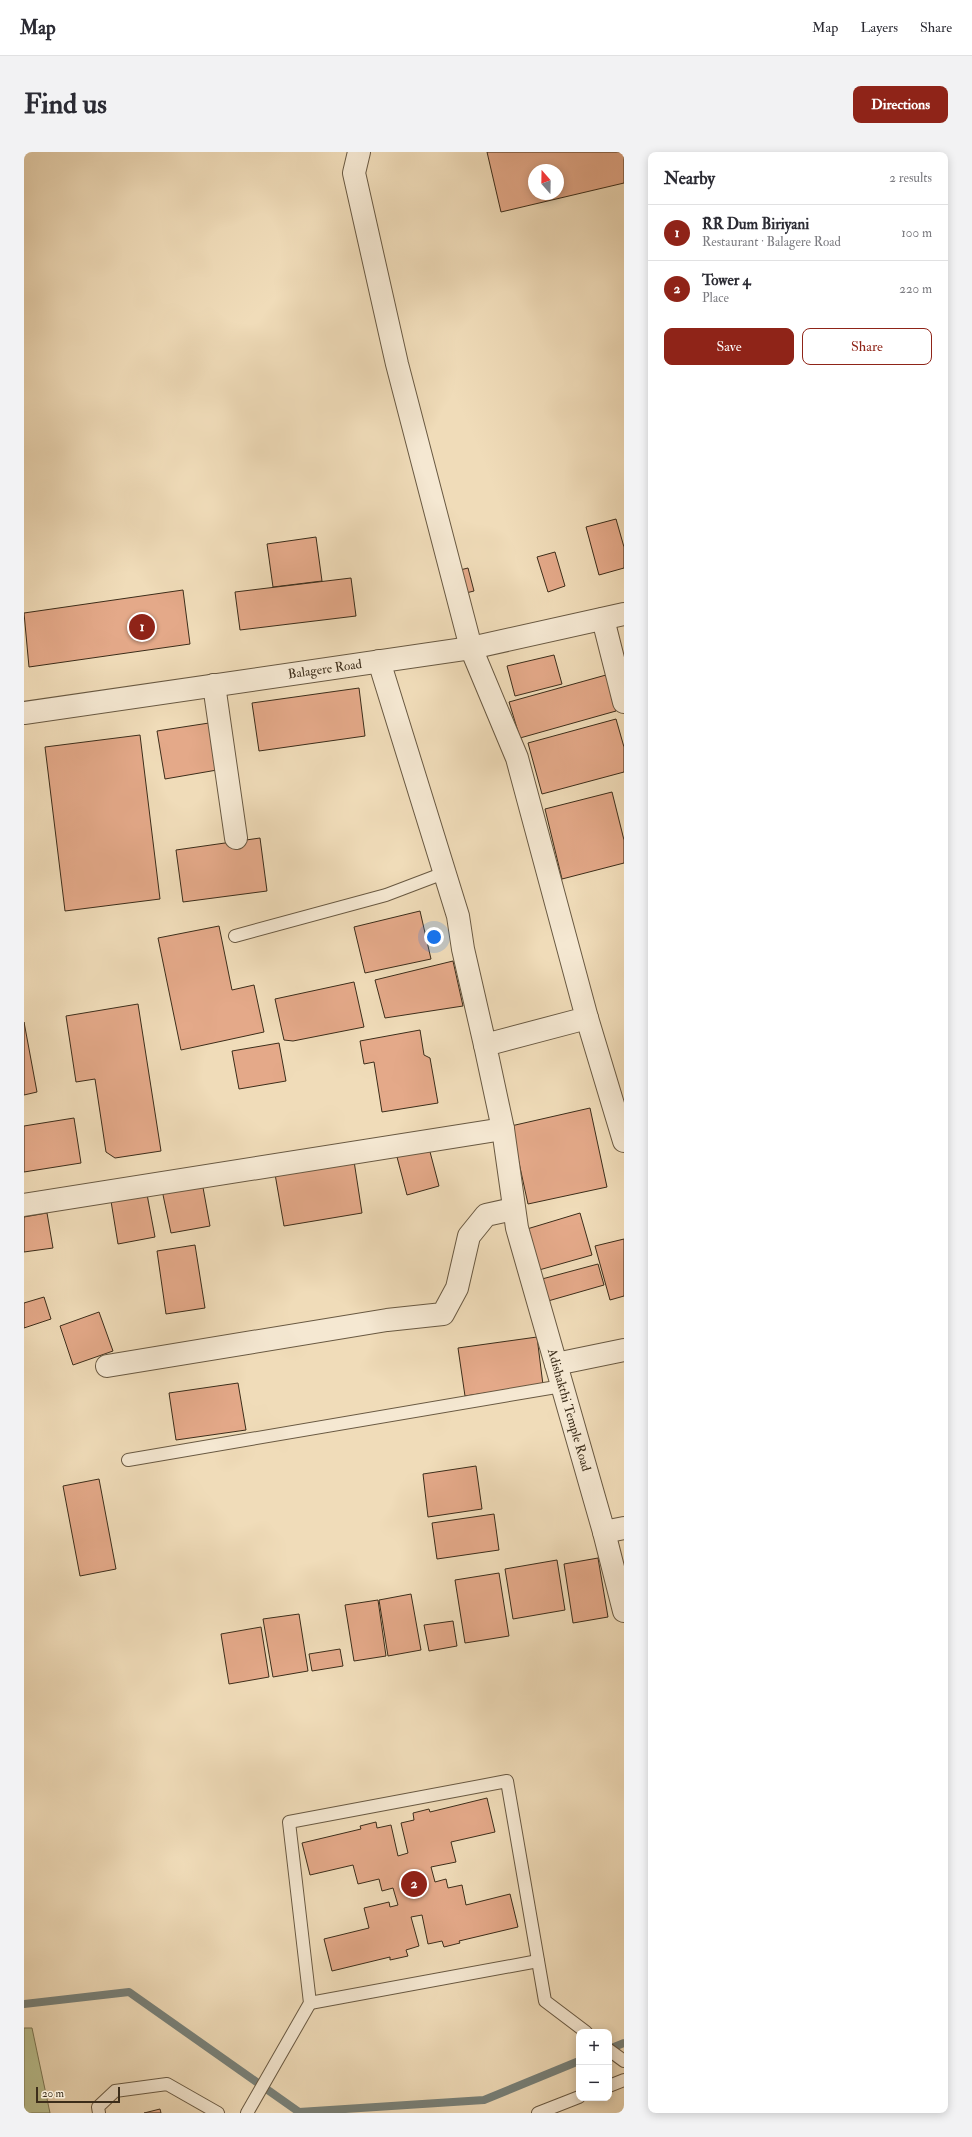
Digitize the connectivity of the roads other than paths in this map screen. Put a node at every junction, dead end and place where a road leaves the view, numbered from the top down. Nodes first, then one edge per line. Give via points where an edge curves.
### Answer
1 (359, 152) edge
2 (614, 616) edge
3 (471, 648) junction
4 (378, 661) junction
5 (214, 685) junction
6 (624, 702) edge
7 (24, 712) edge
8 (236, 838) dead end
9 (444, 873) junction
10 (235, 936) dead end
11 (587, 1018) junction
12 (485, 1045) junction
13 (503, 1129) junction
14 (624, 1140) edge
15 (24, 1205) edge
16 (513, 1209) junction
17 (624, 1350) edge
18 (556, 1364) junction
19 (107, 1366) dead end
20 (562, 1386) junction
21 (128, 1460) dead end
22 (614, 1530) edge
23 (624, 1611) edge
24 (538, 1961) junction
25 (310, 2003) junction
26 (582, 2029) edge
27 (612, 2052) edge
28 (624, 2061) edge
29 (624, 2080) edge
30 (612, 2085) edge
31 (576, 2098) edge
32 (99, 2113) edge
33 (218, 2113) edge
34 (247, 2113) edge
35 (538, 2113) edge

1 - 3 street via 354,173 397,364
2 - 3 street, Balagere Road
2 - 6 street
3 - 4 street, Balagere Road
3 - 11 street via 517,758
4 - 5 street, Balagere Road
4 - 9 street, Adishakthi Temple Road
5 - 7 street, Balagere Road
5 - 8 street
9 - 10 lane via 386,895
9 - 12 street, Adishakthi Temple Road via 458,916
11 - 12 street
11 - 14 street
12 - 13 street, Adishakthi Temple Road
13 - 15 street
13 - 16 street, Adishakthi Temple Road
16 - 18 street, Adishakthi Temple Road
16 - 19 street via 486,1215 469,1236 457,1288 443,1314 387,1320
17 - 18 street
18 - 20 street, Adishakthi Temple Road
20 - 21 lane
20 - 22 street, Adishakthi Temple Road
22 - 23 street, Adishakthi Temple Road
24 - 25 lane
24 - 25 lane via 506,1781 499,1782 289,1822
24 - 26 lane via 545,2000
25 - 34 lane
27 - 28 lane
29 - 30 lane
31 - 35 lane
32 - 33 lane via 98,2107 115,2091 167,2084

